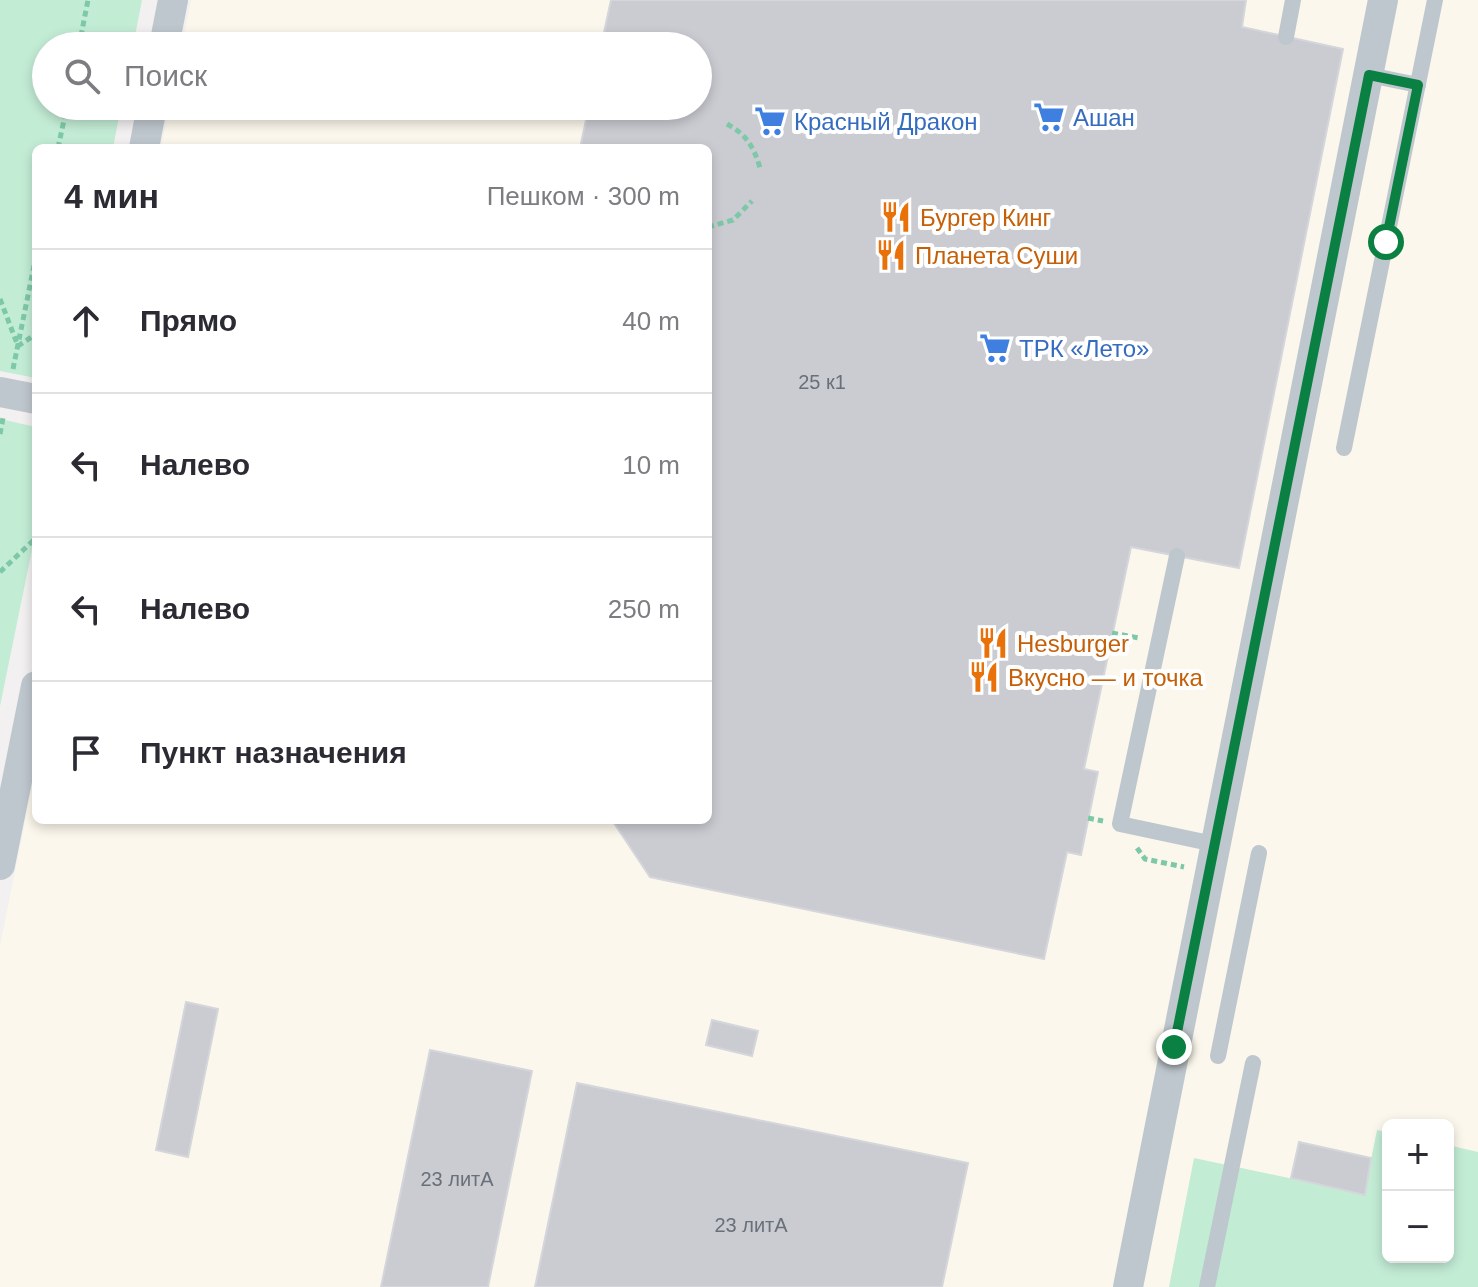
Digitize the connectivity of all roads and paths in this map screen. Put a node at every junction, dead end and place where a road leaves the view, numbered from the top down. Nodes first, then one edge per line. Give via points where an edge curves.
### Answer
1 (88, 0) edge
2 (173, 0) edge
3 (1293, 0) edge
4 (1383, 0) edge
5 (1435, 0) edge
6 (82, 32) edge
7 (167, 32) edge
8 (1286, 37) dead end
9 (1369, 75) junction
10 (1418, 85) junction
11 (64, 120) edge
12 (149, 120) edge
13 (727, 124) dead end
14 (59, 144) edge
15 (145, 144) edge
16 (760, 168) dead end
17 (752, 201) dead end
18 (712, 226) edge
19 (32, 276) edge
20 (0, 299) edge
21 (32, 337) edge
22 (18, 346) junction
23 (6, 385) edge
24 (32, 397) edge
25 (1344, 448) dead end
26 (32, 542) edge
27 (1177, 556) dead end
28 (0, 572) edge
29 (32, 706) edge
30 (1214, 844) junction
31 (1259, 853) dead end
32 (0, 865) edge
33 (1218, 1056) dead end
34 (1253, 1063) dead end
35 (1128, 1287) edge
36 (1207, 1287) edge

1 - 6 path
2 - 7 street
3 - 8 lane
4 - 9 street
5 - 10 lane
9 - 10 lane
9 - 30 street
10 - 25 lane
11 - 14 path
12 - 15 street
13 - 16 path via 748,140
17 - 18 path via 733,220
19 - 22 path
20 - 22 path
21 - 22 path
22 - 23 path
23 - 24 street
26 - 28 path
27 - 30 lane via 1120,824
29 - 32 street
30 - 35 street
31 - 33 lane
34 - 36 lane

